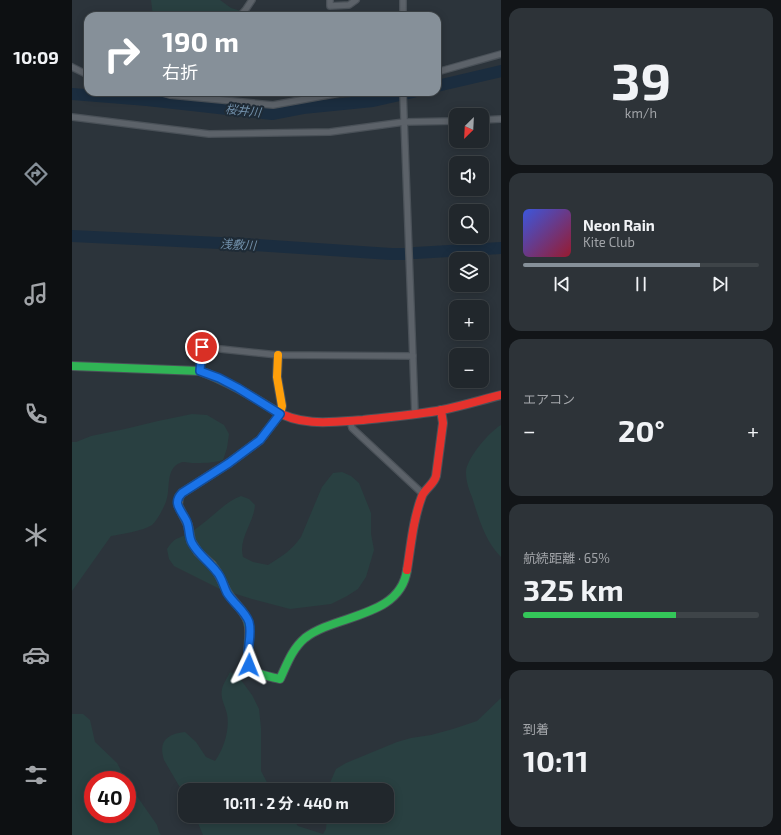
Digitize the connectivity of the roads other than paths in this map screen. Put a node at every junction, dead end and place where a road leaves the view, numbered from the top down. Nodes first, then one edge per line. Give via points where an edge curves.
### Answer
1 (252, 0) edge
2 (330, 0) edge
3 (356, 0) edge
4 (403, 0) edge
5 (243, 12) edge
6 (403, 12) edge
7 (501, 54) edge
8 (72, 67) edge
9 (441, 71) edge
10 (84, 73) edge
11 (197, 96) edge
12 (323, 96) edge
13 (403, 96) edge
14 (72, 117) edge
15 (501, 119) edge
16 (449, 120) edge
17 (489, 120) edge
18 (404, 122) junction
19 (278, 355) junction
20 (413, 356) junction
21 (72, 366) edge
22 (200, 371) junction
23 (501, 395) edge
24 (441, 410) junction
25 (280, 414) junction
26 (415, 414) junction
27 (350, 421) junction
28 (423, 494) junction

1 - 5 street
2 - 3 street via 330,6 349,5
4 - 6 street
7 - 9 street
8 - 10 street
11 - 12 street via 273,105
13 - 18 street
14 - 18 street via 210,134 330,132
15 - 17 street
16 - 18 street
18 - 20 street
19 - 20 street
19 - 22 street via 202,347
19 - 25 street via 277,377 282,406
20 - 26 street
21 - 22 street
22 - 25 street via 238,388
23 - 24 street
24 - 26 street
24 - 28 street via 443,423 436,476
25 - 27 street via 302,421
25 - 28 street via 260,440 182,493 177,502 188,525 191,543 221,577 227,593 249,623 247,660 255,672 280,679 293,650 314,631 374,610 395,596 406,579 414,522
26 - 27 street
27 - 28 street via 352,428

